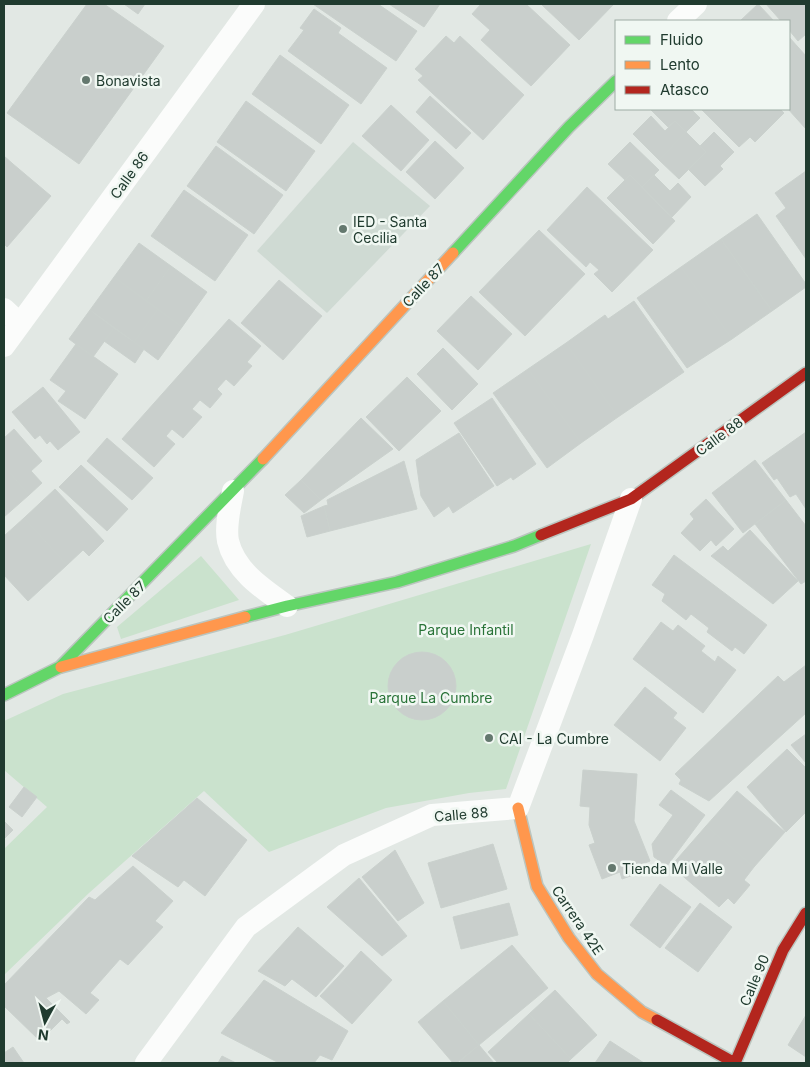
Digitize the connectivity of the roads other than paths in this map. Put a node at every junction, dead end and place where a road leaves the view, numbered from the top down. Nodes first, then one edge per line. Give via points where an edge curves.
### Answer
1 (254, 4) edge
2 (696, 4) edge
3 (679, 20) edge
4 (615, 83) edge
5 (4, 309) edge
6 (20, 324) junction
7 (4, 346) edge
8 (806, 374) edge
9 (233, 491) junction
10 (632, 499) junction
11 (287, 606) junction
12 (60, 667) junction
13 (4, 695) edge
14 (518, 808) junction
15 (806, 913) edge
16 (146, 1063) edge
17 (735, 1063) edge

1 - 6 street, Calle 86
2 - 3 street
4 - 9 street, Calle 87 via 569,128
5 - 6 street
6 - 7 street, Calle 86
8 - 10 street, Calle 88
9 - 11 street via 228,541 240,568
9 - 12 street, Calle 87
10 - 11 street, Calle 88 via 514,546 397,582
10 - 14 street
11 - 12 street, Calle 88
12 - 13 street, Calle 87
14 - 16 street, Calle 88 via 432,815 344,855 246,927
14 - 17 street, Carrera 42E via 537,886 569,938 597,974 642,1012
15 - 17 street, Calle 90 via 783,950

